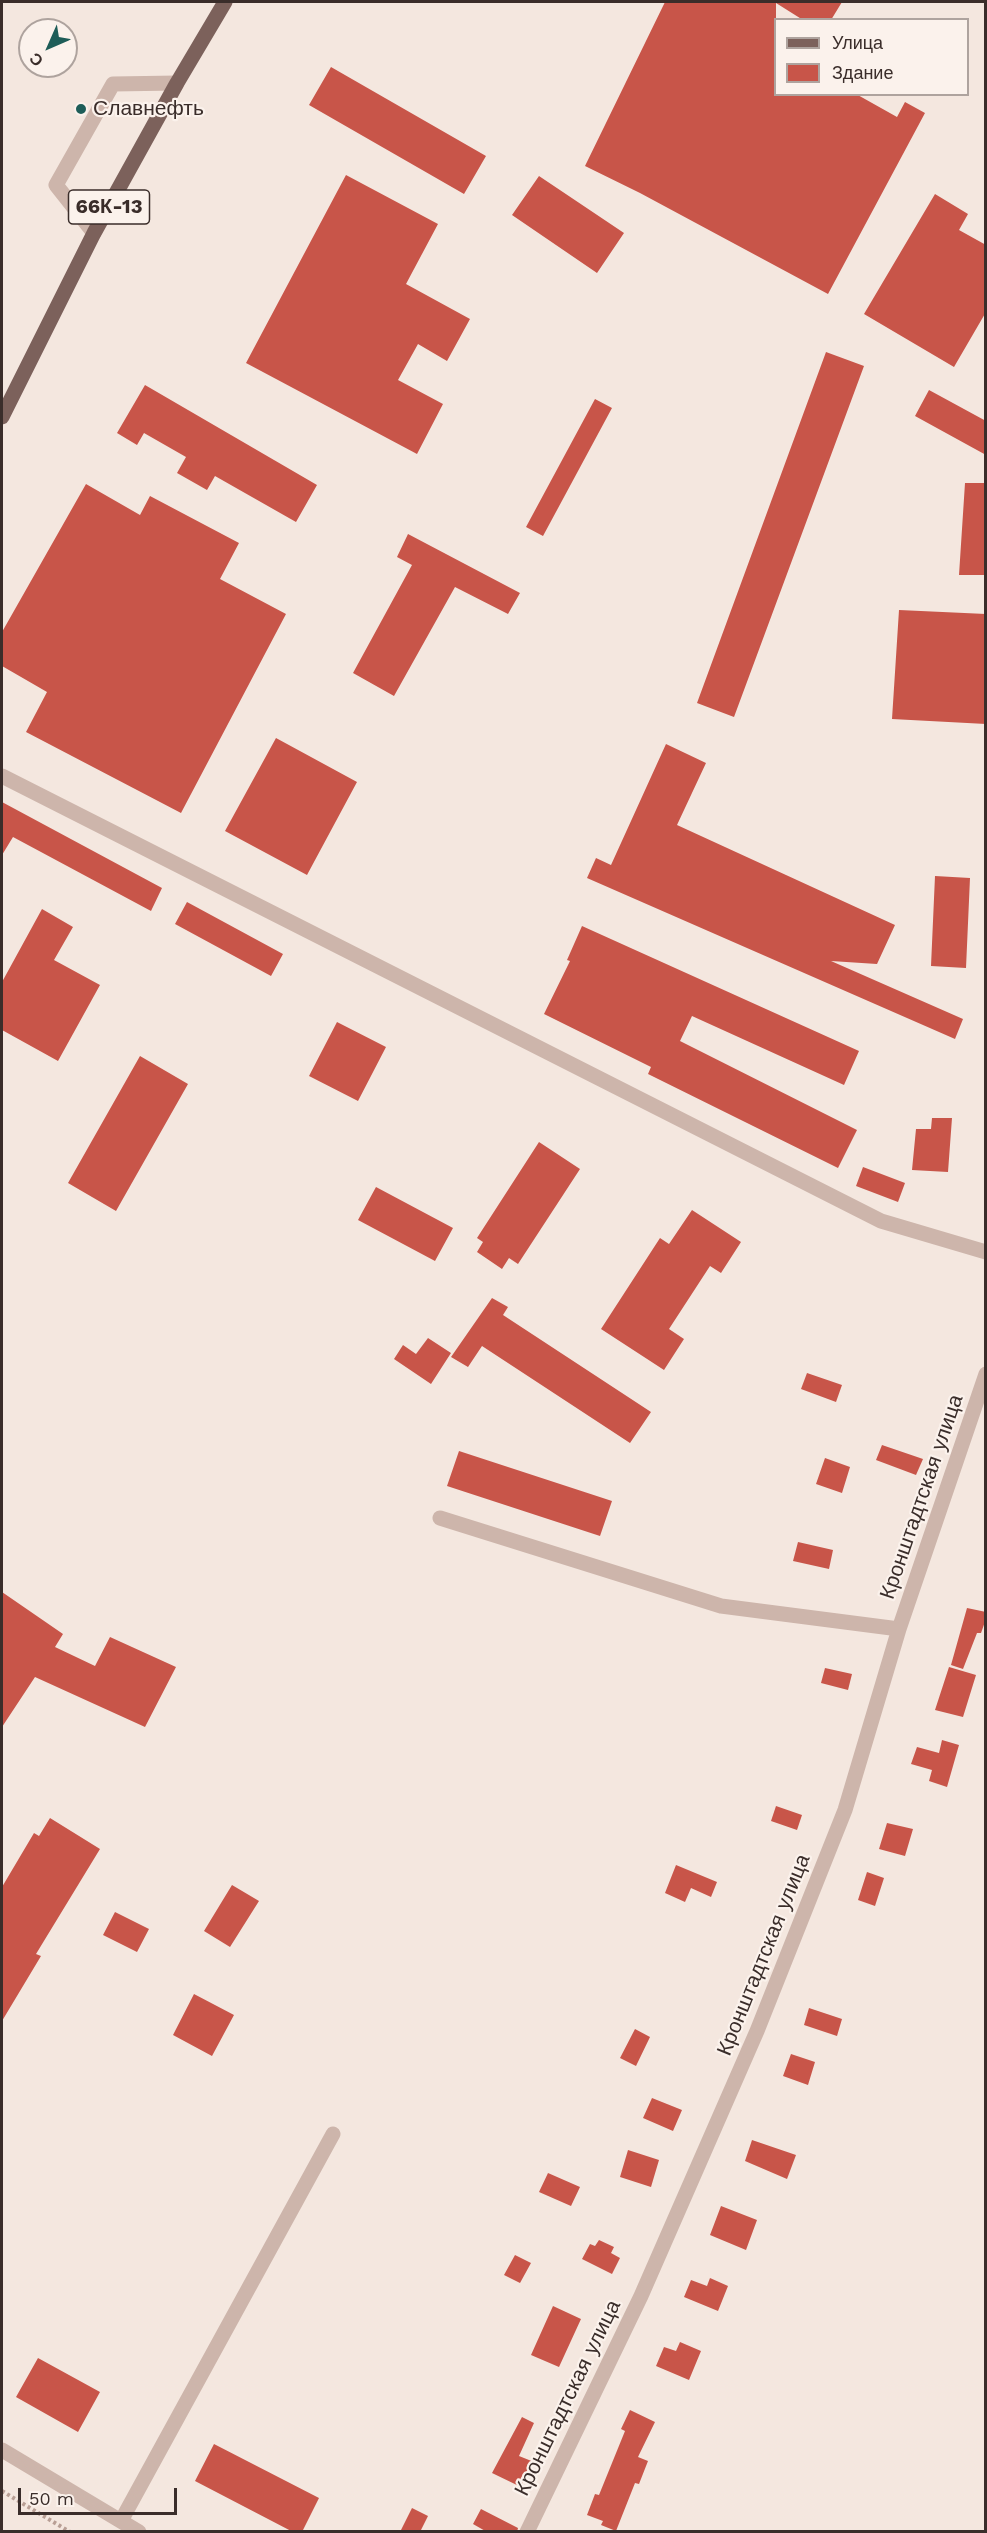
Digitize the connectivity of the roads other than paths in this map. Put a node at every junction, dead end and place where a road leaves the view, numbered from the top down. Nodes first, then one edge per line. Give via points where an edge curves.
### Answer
1 (225, 2) edge
2 (177, 83) junction
3 (94, 233) junction
4 (3, 409) edge
5 (2, 776) edge
6 (986, 1252) edge
7 (986, 1374) edge
8 (440, 1518) dead end
9 (899, 1629) junction
10 (333, 2134) dead end
11 (2, 2450) edge
12 (122, 2521) junction
13 (139, 2532) edge
14 (526, 2532) edge

1 - 2 main road, 66К-13
2 - 3 main road, 66К-13
2 - 3 street via 112,84 56,185
3 - 4 main road, 66К-13
5 - 6 street via 880,1221
7 - 9 street, Кронштадтская улица
8 - 9 street via 721,1606
9 - 14 street, Кронштадтская улица via 845,1810 757,2031 641,2296
10 - 12 street
11 - 12 street
12 - 13 street

